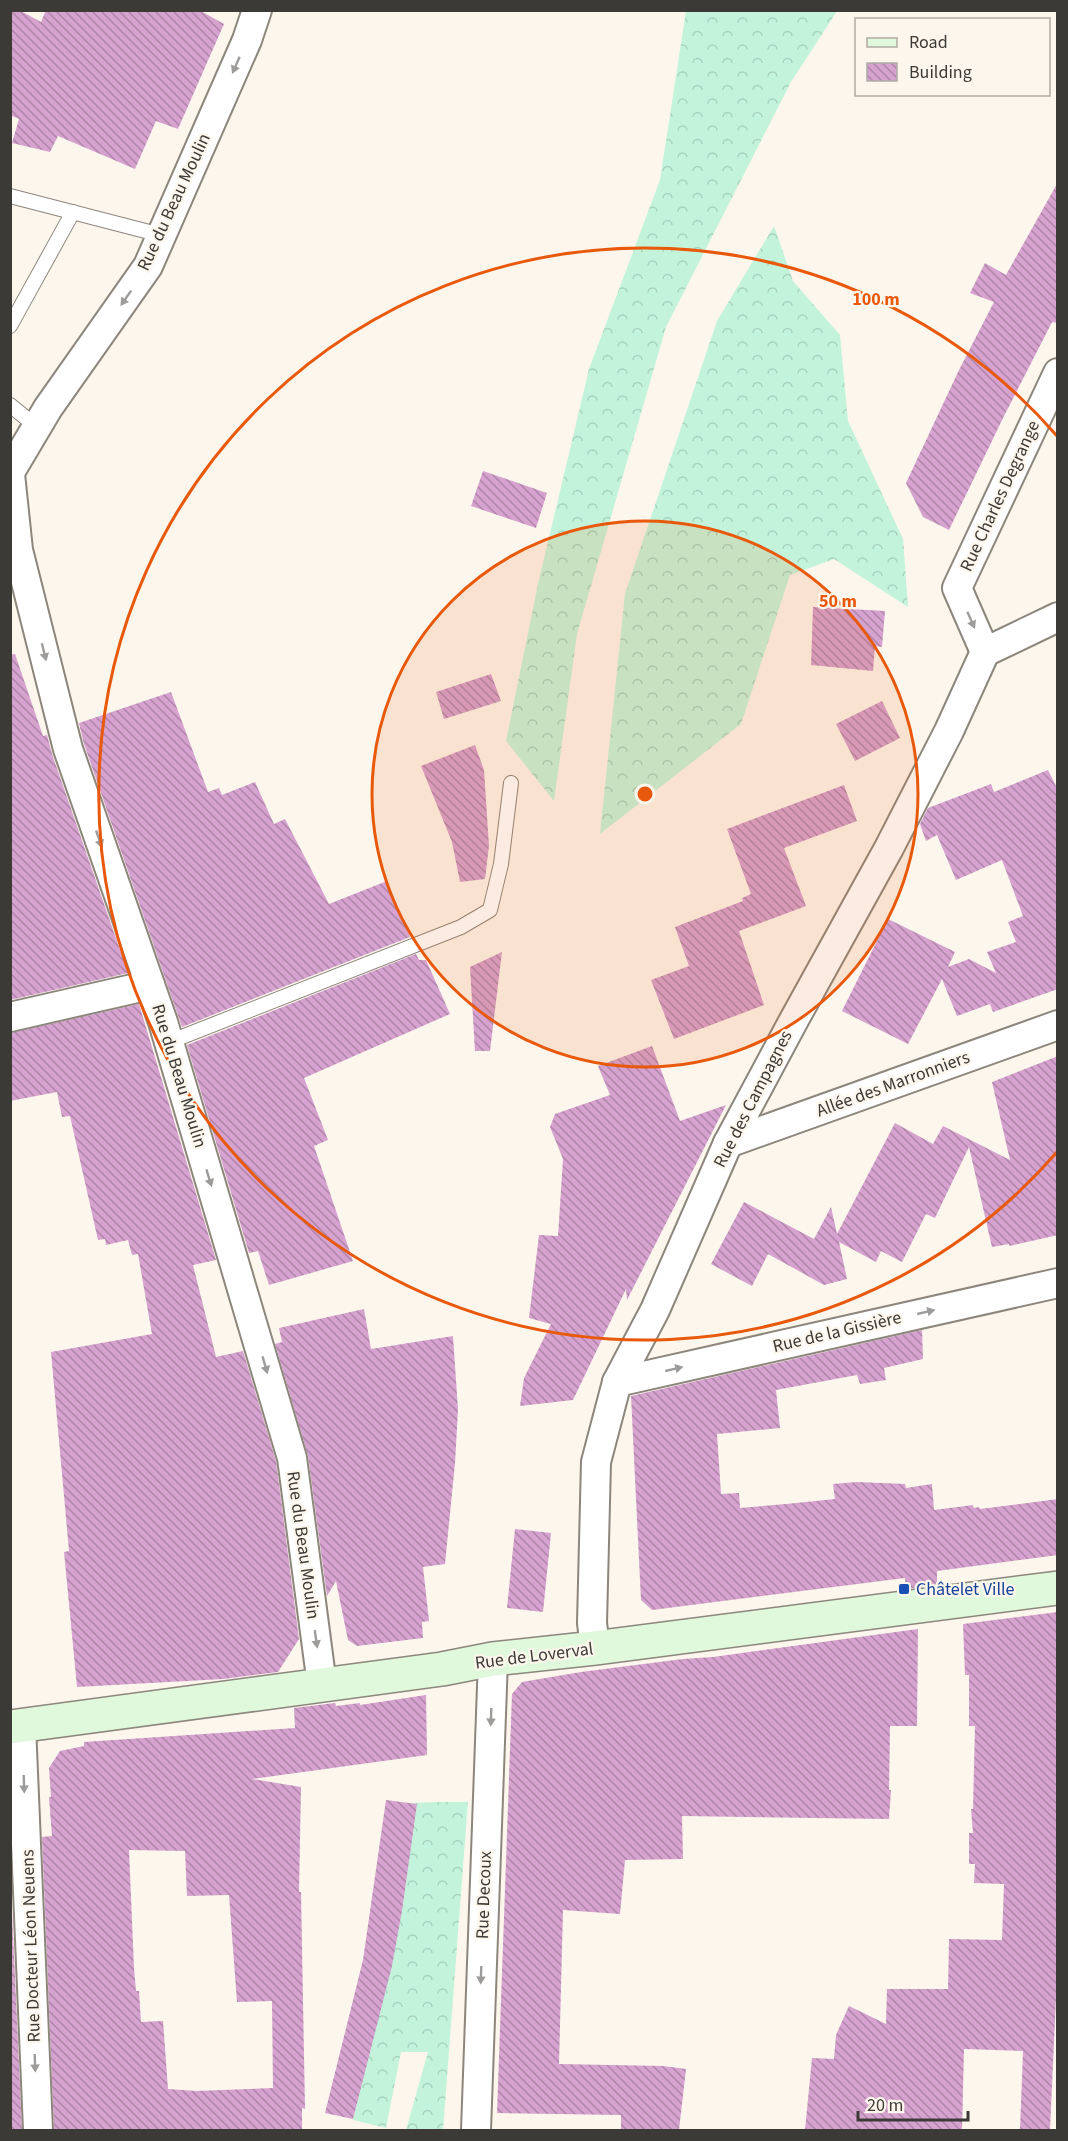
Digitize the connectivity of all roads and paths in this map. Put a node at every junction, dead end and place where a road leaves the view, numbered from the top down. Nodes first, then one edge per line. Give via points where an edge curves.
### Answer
1 (257, 10) edge
2 (10, 196) edge
3 (73, 212) junction
4 (161, 235) junction
5 (10, 326) edge
6 (1058, 373) edge
7 (10, 405) edge
8 (37, 427) junction
9 (10, 473) edge
10 (20, 598) edge
11 (1058, 617) edge
12 (985, 652) junction
13 (511, 783) dead end
14 (150, 985) junction
15 (10, 1017) edge
16 (1058, 1025) edge
17 (169, 1042) junction
18 (728, 1143) junction
19 (1058, 1283) edge
20 (617, 1382) junction
21 (1058, 1588) edge
22 (595, 1648) junction
23 (493, 1659) junction
24 (322, 1685) junction
25 (16, 1726) edge
26 (38, 2130) edge
27 (476, 2130) edge

1 -> 4 street, Rue du Beau Moulin
2 - 3 lane
3 - 4 lane
3 - 5 lane
4 -> 8 street, Rue du Beau Moulin via 148,266
6 -> 12 street, Rue Charles Degrange via 957,588
7 - 8 lane
8 - 9 street, Rue du Beau Moulin
9 - 10 street, Rue du Beau Moulin
10 -> 14 street, Rue du Beau Moulin
11 - 12 street
12 - 18 street, Rue des Campagnes via 889,848
13 - 17 lane via 501,864 490,910 461,927
14 - 15 street
14 - 17 street, Rue du Beau Moulin
16 - 18 street, Allée des Marronniers
17 -> 24 street, Rue du Beau Moulin via 292,1458
18 - 20 street, Rue des Campagnes via 655,1310
20 -> 19 street, Rue de la Gissière
20 - 22 street, Rue des Campagnes via 596,1462 592,1623
21 - 22 street, Rue de Loverval
22 - 23 street, Rue de Loverval
23 - 24 street, Rue de Loverval via 442,1670
23 -> 27 street, Rue Decoux
24 - 25 street, Rue de Loverval
25 -> 26 street, Rue Docteur Léon Neuens

